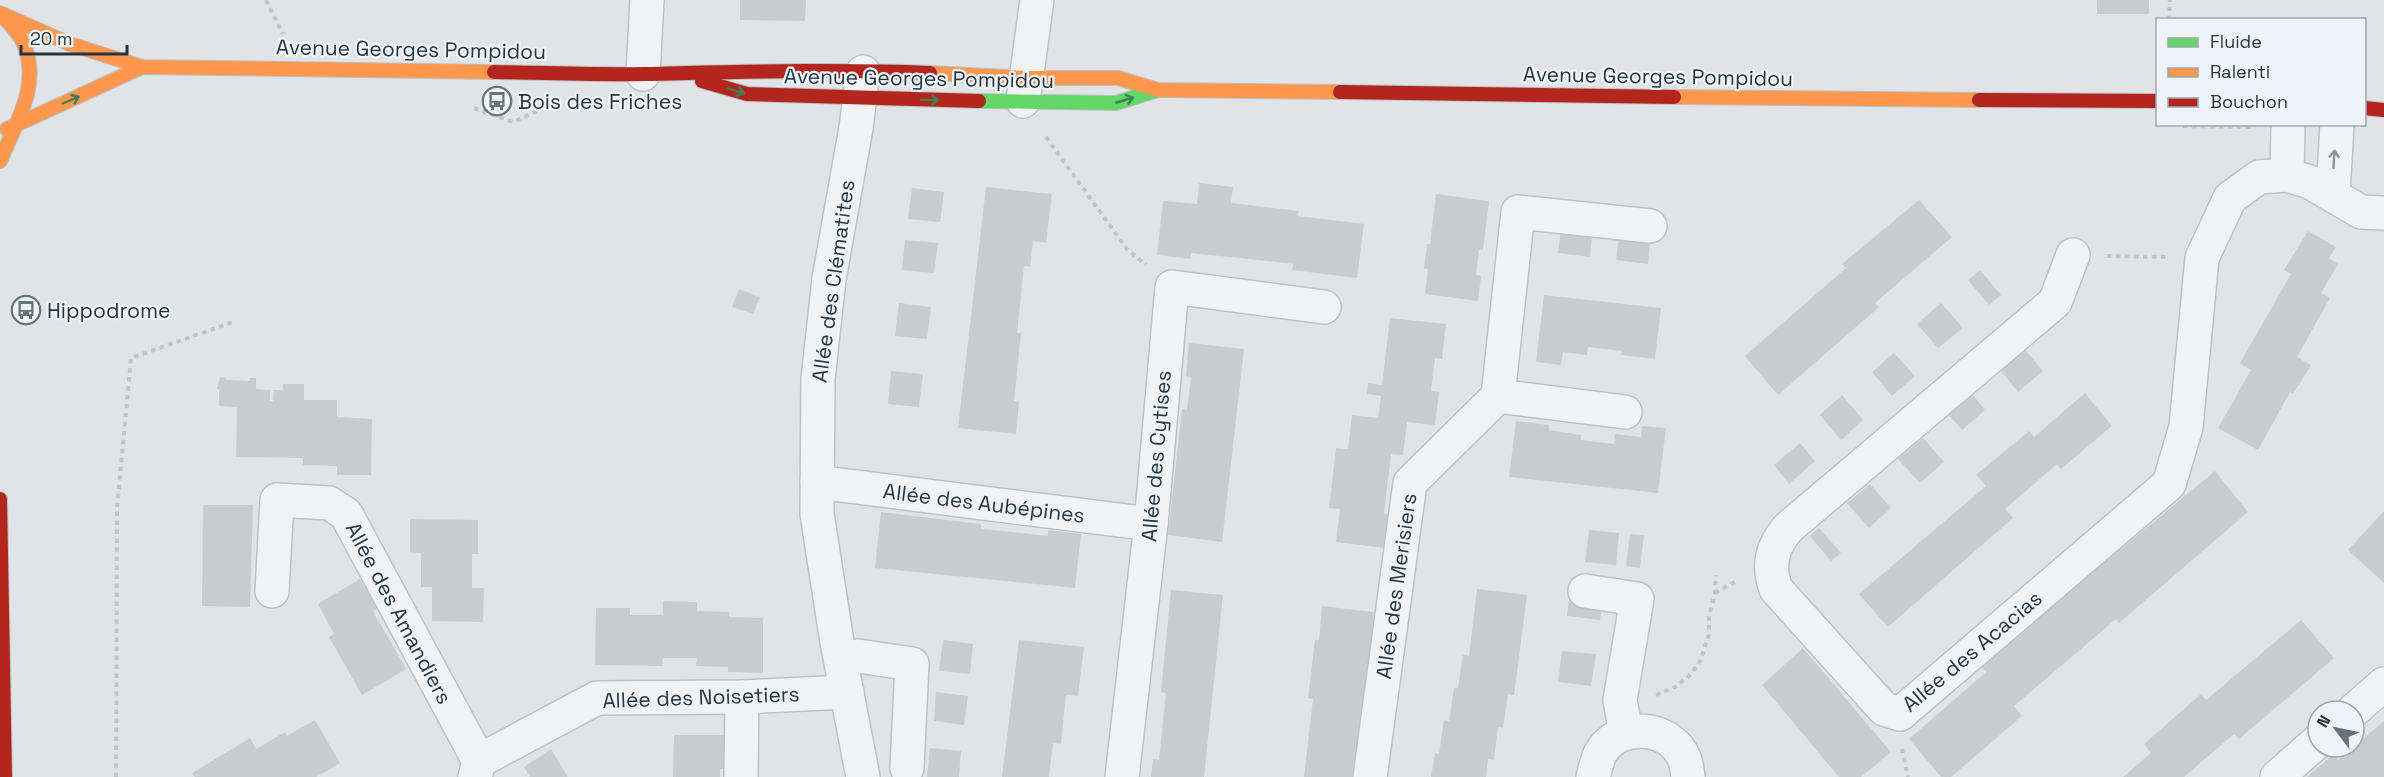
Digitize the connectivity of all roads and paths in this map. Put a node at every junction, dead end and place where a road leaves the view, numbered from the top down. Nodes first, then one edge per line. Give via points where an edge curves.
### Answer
1 (647, 0) edge
2 (1036, 0) edge
3 (2170, 0) edge
4 (0, 11) edge
5 (2169, 18) edge
6 (142, 67) junction
7 (643, 74) junction
8 (680, 74) junction
9 (862, 85) junction
10 (1024, 90) junction
11 (1158, 90) junction
12 (2156, 101) edge
13 (2366, 108) edge
14 (2384, 110) edge
15 (17, 123) junction
16 (2288, 126) edge
17 (2337, 126) edge
18 (0, 133) edge
19 (1043, 133) dead end
20 (0, 161) edge
21 (2287, 175) junction
22 (2333, 194) junction
23 (2384, 213) edge
24 (1650, 225) dead end
25 (2073, 255) joint
26 (2202, 258) junction
27 (1172, 287) junction
28 (1324, 307) dead end
29 (233, 322) dead end
30 (1498, 396) junction
31 (1625, 412) dead end
32 (817, 482) junction
33 (0, 499) edge
34 (1151, 524) junction
35 (1716, 575) dead end
36 (272, 591) dead end
37 (1585, 591) dead end
38 (844, 677) junction
39 (2384, 684) edge
40 (742, 697) junction
41 (1620, 700) junction
42 (2366, 700) edge
43 (1626, 733) junction
44 (2306, 752) edge
45 (907, 768) dead end
46 (477, 769) edge
47 (5, 777) edge
48 (116, 777) edge
49 (741, 777) edge
50 (863, 777) edge
51 (1122, 777) edge
52 (1370, 777) edge
53 (1593, 777) edge
54 (1688, 777) edge
55 (2277, 777) edge

1 - 7 street
2 - 10 street
3 - 5 path
4 - 6 street, Avenue Georges Pompidou via 41,34 100,57
4 - 15 street via 21,40 31,63 31,90
6 - 7 street, Avenue Georges Pompidou
15 -> 6 street, Avenue Georges Pompidou
7 - 8 street, Avenue Georges Pompidou
8 - 9 street, Avenue Georges Pompidou via 754,70
8 -> 9 street, Avenue Georges Pompidou via 747,94
9 - 10 street, Avenue Georges Pompidou
9 -> 10 street, Avenue Georges Pompidou
9 - 32 street, Allée des Clématites via 829,279 819,368
10 - 11 street, Avenue Georges Pompidou via 1118,78
10 -> 11 street, Avenue Georges Pompidou via 1116,103
11 - 12 street, Avenue Georges Pompidou
13 - 14 street
15 - 18 street, Avenue Georges Pompidou
15 - 20 street
16 - 21 street
22 -> 17 street
19 - 27 path via 1127,249
21 - 22 street
21 - 26 street, Allée des Acacias via 2259,177 2230,198
22 - 23 street via 2361,212
24 - 30 street via 1518,212
25 - 26 path
25 - 26 street, Allée des Acacias via 2055,302 1788,528 1775,548 1770,567 1776,589 1884,709 1900,714 2169,484 2186,428
27 - 28 street
27 - 34 street, Allée des Cytises
29 - 48 path via 131,358 117,508
30 - 31 street
30 - 52 street, Allée des Merisiers via 1410,483
32 - 34 street, Allée des Aubépines
32 - 38 street, Allée des Clématites via 817,514
33 - 47 street
34 - 51 street, Allée des Cytises
35 - 41 path via 1709,634 1700,662 1675,687 1643,701
36 - 46 street, Allée des Amandiers via 277,501 328,503 346,514
37 - 41 street via 1637,599
38 - 40 street, Allée des Noisetiers
38 - 45 street, Allée des Noisetiers via 858,656 912,664
38 - 50 street, Allée des Clématites
39 - 42 street
40 - 46 street, Allée des Noisetiers via 597,698
40 - 49 street
41 - 43 street
43 - 53 street via 1611,741 1600,754
43 - 54 street via 1653,732 1668,739 1685,759
44 - 55 street

